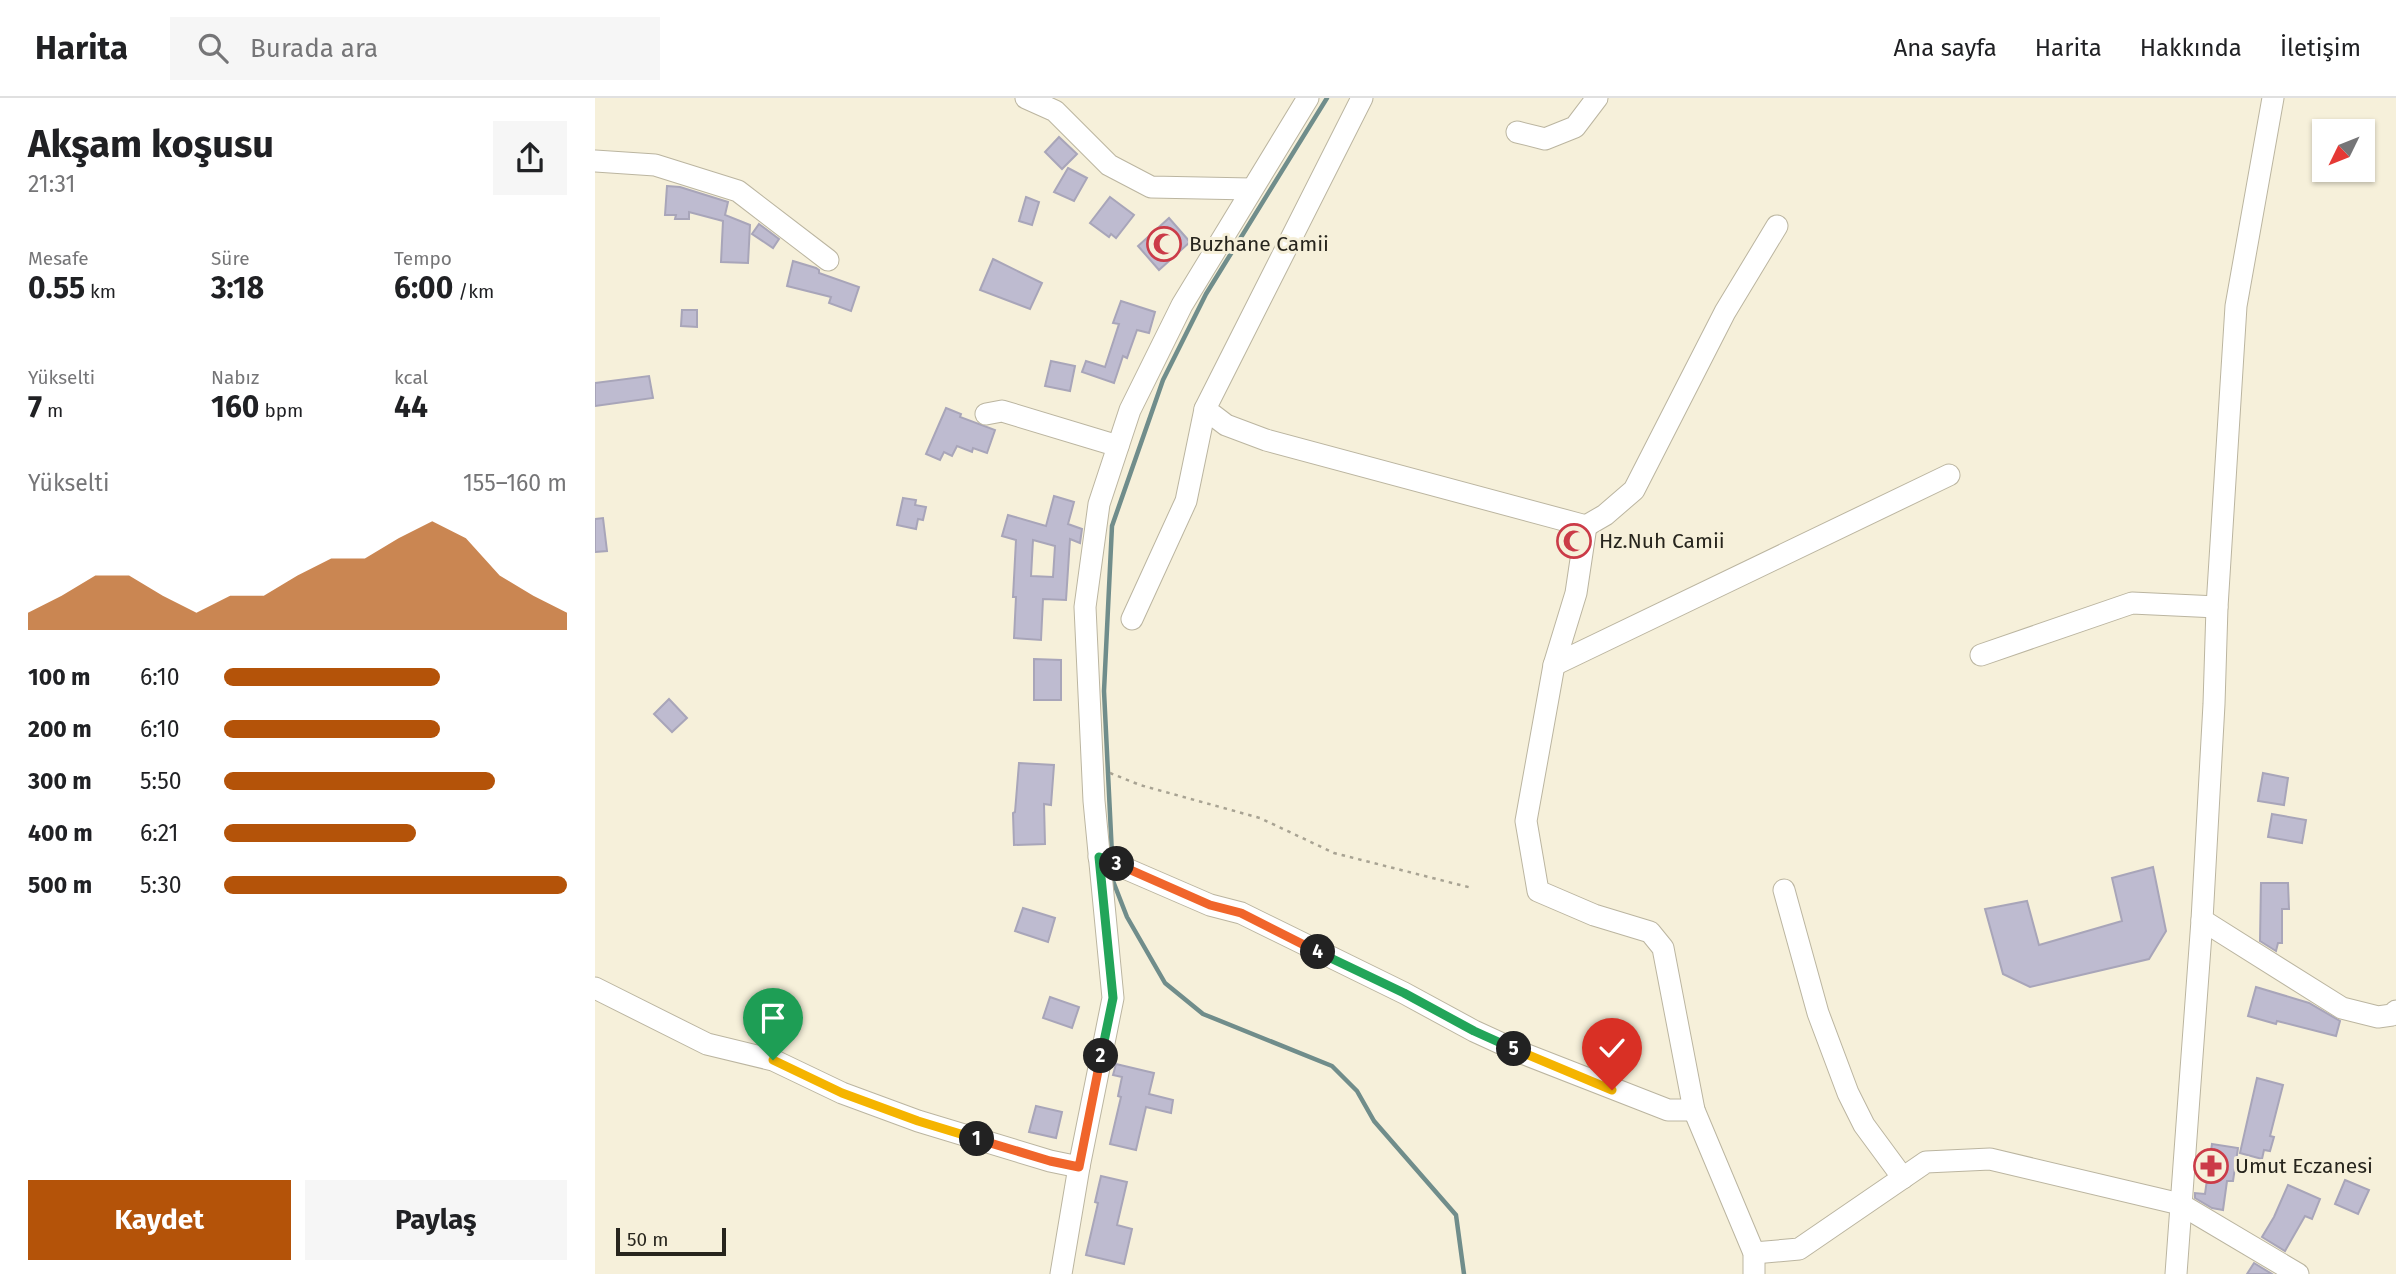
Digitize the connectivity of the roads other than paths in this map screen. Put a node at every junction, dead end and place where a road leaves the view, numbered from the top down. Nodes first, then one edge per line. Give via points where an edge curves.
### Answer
1 (1027, 98) edge
2 (1308, 98) edge
3 (1362, 98) edge
4 (1597, 98) edge
5 (2273, 98) edge
6 (1517, 132) dead end
7 (595, 161) edge
8 (1251, 189) junction
9 (1777, 226) dead end
10 (828, 260) dead end
11 (1205, 409) junction
12 (986, 414) dead end
13 (1118, 446) junction
14 (1949, 475) dead end
15 (1586, 526) junction
16 (2217, 607) junction
17 (1132, 619) dead end
18 (1981, 655) dead end
19 (1554, 665) junction
20 (1099, 857) junction
21 (1784, 890) dead end
22 (2202, 920) junction
23 (595, 988) edge
24 (2396, 1011) edge
25 (1694, 1110) junction
26 (1079, 1167) junction
27 (1903, 1178) junction
28 (2180, 1204) junction
29 (1754, 1263) edge
30 (1061, 1274) edge
31 (2176, 1274) edge
32 (2298, 1274) edge

1 - 8 street via 1055,111 1109,165 1151,187
2 - 8 street
3 - 11 street
4 - 6 street via 1575,127 1545,139
5 - 16 street via 2236,306
7 - 10 street via 655,165 738,191
8 - 13 street via 1182,305 1130,410
9 - 15 street via 1725,312 1634,490
11 - 15 street via 1226,425 1266,440
11 - 17 street via 1186,501
12 - 13 street via 1002,411
13 - 20 street via 1099,504 1085,607
14 - 19 street
15 - 19 street via 1576,593
16 - 18 street via 2132,603
16 - 22 street
19 - 25 street via 1526,821 1538,891 1650,932 1663,948
20 - 25 street via 1210,905 1241,913 1522,1053 1668,1110
20 - 26 street via 1113,998
21 - 27 street via 1818,1013 1848,1093 1864,1125
22 - 24 street via 2342,1008 2378,1017
22 - 28 street
23 - 26 street via 707,1044 773,1060 842,1093 918,1121
25 - 29 street
26 - 30 street
27 - 28 street via 1926,1162 1990,1159
27 - 29 street via 1799,1249
28 - 31 street
28 - 32 street

